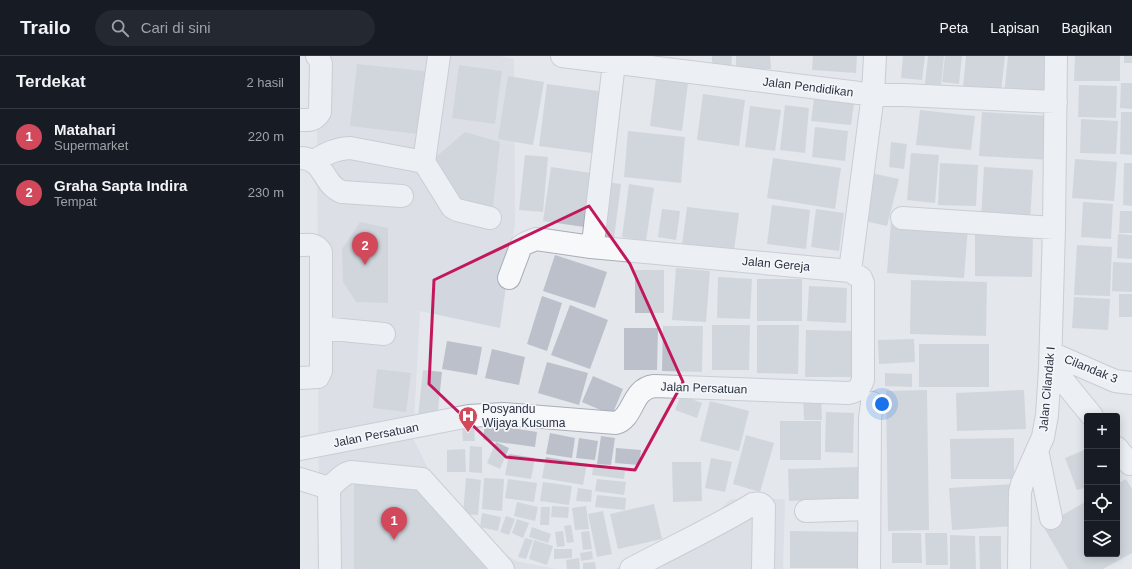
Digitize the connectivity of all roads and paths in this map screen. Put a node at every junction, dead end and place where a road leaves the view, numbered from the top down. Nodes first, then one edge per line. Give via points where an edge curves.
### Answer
1 (317, 56) edge
2 (439, 56) edge
3 (562, 56) edge
4 (874, 56) edge
5 (1056, 56) edge
6 (614, 63) junction
7 (872, 94) junction
8 (1056, 102) junction
9 (300, 120) edge
10 (307, 159) edge
11 (424, 162) junction
12 (402, 196) dead end
13 (490, 218) dead end
14 (902, 218) dead end
15 (1054, 228) junction
16 (300, 245) edge
17 (591, 247) junction
18 (850, 271) junction
19 (509, 278) dead end
20 (321, 328) junction
21 (384, 334) dead end
22 (1050, 362) junction
23 (300, 378) edge
24 (1132, 383) edge
25 (872, 403) dead end
26 (1089, 413) edge
27 (300, 449) edge
28 (1118, 449) edge
29 (1037, 450) junction
30 (1130, 464) dead end
31 (300, 479) edge
32 (329, 488) junction
33 (869, 509) junction
34 (806, 511) dead end
35 (1051, 518) dead end
36 (330, 569) edge
37 (503, 569) edge
38 (631, 569) edge
39 (763, 569) edge
40 (869, 569) edge
41 (1019, 569) edge

1 - 9 street via 321,64 320,112 313,120
2 - 11 street
3 - 6 street, Jalan Pendidikan
4 - 7 street
5 - 8 street, Jalan Cilandak I
6 - 7 street, Jalan Pendidikan
6 - 17 street
7 - 8 street, Jalan Pendidikan
7 - 18 street
8 - 15 street, Jalan Cilandak I
10 - 11 street via 341,148 350,148
10 - 12 street via 318,165 336,190
11 - 13 street via 452,207
14 - 15 street
15 - 22 street, Jalan Cilandak I
16 - 20 street via 315,245 321,252
17 - 18 street, Jalan Gereja
17 - 19 street, Jalan Gereja via 536,239 529,241 521,246
18 - 27 street, Jalan Persatuan via 861,278 863,283 863,380 854,392 654,386 643,390 623,419 616,423 504,414 469,416
20 - 21 street
20 - 23 street via 322,371 318,377
22 - 24 street, Cilandak 3 via 1060,357 1116,381
22 - 26 street
22 - 29 street, Jalan Cilandak I via 1046,426
25 - 33 street
28 - 30 street
29 - 35 street
29 - 41 street, Jalan Cilandak I via 1020,492
31 - 32 street
32 - 36 street
32 - 37 street via 341,476 352,472 422,479
33 - 34 street
33 - 40 street
38 - 39 street via 757,503 764,507

